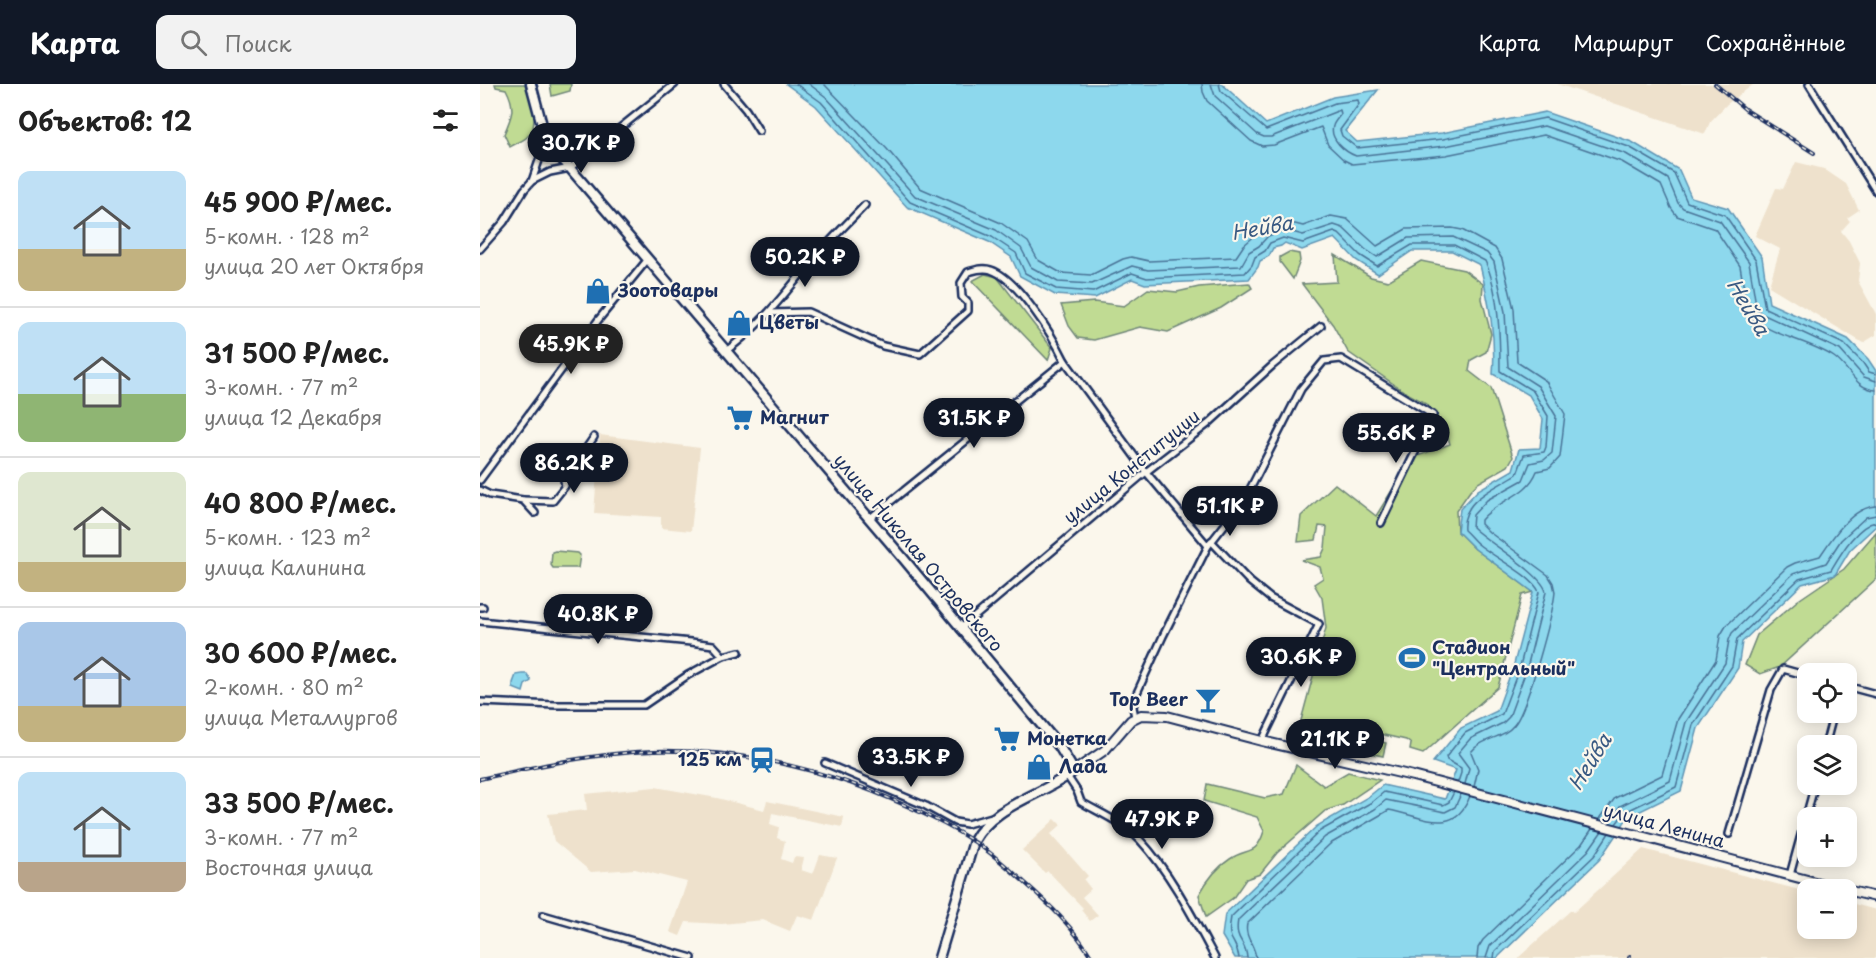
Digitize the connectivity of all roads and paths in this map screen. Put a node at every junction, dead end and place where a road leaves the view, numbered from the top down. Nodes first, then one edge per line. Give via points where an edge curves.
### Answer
1 (531, 84) edge
2 (675, 84) edge
3 (724, 84) edge
4 (1809, 84) edge
5 (759, 131) dead end
6 (546, 140) junction
7 (570, 168) junction
8 (532, 181) junction
9 (1876, 191) edge
10 (865, 205) dead end
11 (480, 249) edge
12 (648, 259) junction
13 (770, 313) junction
14 (1321, 326) dead end
15 (726, 351) junction
16 (1065, 361) junction
17 (594, 437) dead end
18 (1146, 472) junction
19 (480, 480) edge
20 (480, 490) edge
21 (523, 500) junction
22 (535, 513) dead end
23 (869, 519) junction
24 (1381, 523) dead end
25 (1210, 544) junction
26 (480, 621) edge
27 (960, 629) junction
28 (739, 652) dead end
29 (723, 656) junction
30 (1797, 673) edge
31 (1857, 689) edge
32 (1876, 694) edge
33 (480, 702) edge
34 (1135, 717) junction
35 (1262, 741) junction
36 (825, 763) dead end
37 (1071, 773) junction
38 (1812, 795) edge
39 (996, 816) junction
40 (1729, 834) dead end
41 (1790, 875) junction
42 (1805, 879) edge
43 (1857, 893) edge
44 (1876, 897) edge
45 (543, 915) dead end
46 (665, 950) junction
47 (663, 958) edge
48 (692, 958) edge
49 (939, 958) edge
50 (1215, 958) edge

1 - 6 main road
2 - 7 street
3 - 5 street
4 - 9 street
6 - 7 main road, улица Николая Островского
6 - 8 street
7 - 8 street
7 - 12 main road, улица Николая Островского
8 - 11 street
10 - 13 street
12 - 15 main road, улица Николая Островского
12 - 19 street
13 - 15 street
13 - 16 street via 808,312 884,346 920,354 968,311 961,283 968,272 990,269 1028,302
14 - 18 street, улица Конституции
15 - 23 main road, улица Николая Островского
16 - 18 street
16 - 23 street
17 - 21 street via 553,501
18 - 25 street
18 - 27 street, улица Конституции
20 - 21 street
21 - 22 street
23 - 27 main road, улица Николая Островского
24 - 25 street via 1433,415 1341,358 1324,361 1301,389 1245,498
25 - 34 street via 1136,695
25 - 35 street via 1270,598 1319,624
26 - 29 street via 713,645
27 - 37 main road, улица Николая Островского via 1059,746
28 - 29 street
29 - 33 street via 644,705
30 - 40 street via 1783,669 1771,690
31 - 32 street
34 - 35 main road, улица Ленина via 1167,716
34 - 37 main road via 1105,750
35 - 41 main road, улица Ленина via 1413,776
36 - 39 street via 956,822 967,824
37 - 39 main road
37 - 50 street via 1081,802 1139,839 1185,903
38 - 41 street
39 - 49 main road via 981,828 974,841
41 - 42 main road, улица Ленина
43 - 44 main road, улица Ленина
45 - 46 street
46 - 47 street
46 - 48 street

